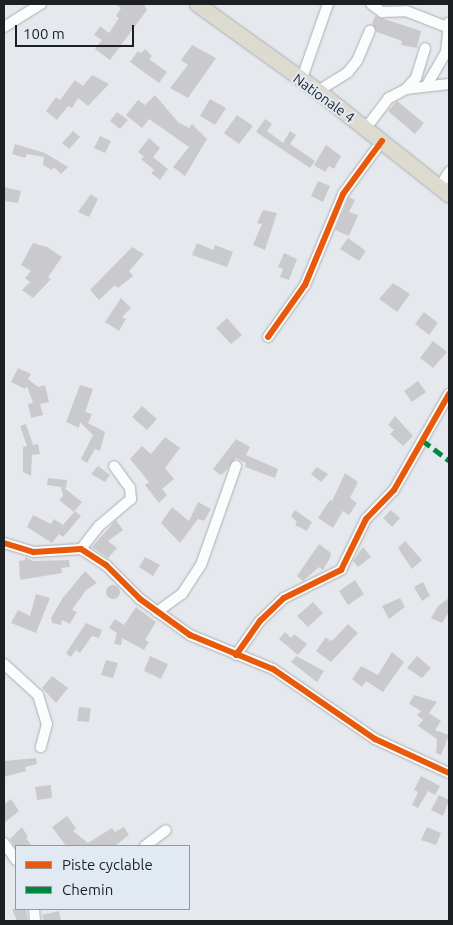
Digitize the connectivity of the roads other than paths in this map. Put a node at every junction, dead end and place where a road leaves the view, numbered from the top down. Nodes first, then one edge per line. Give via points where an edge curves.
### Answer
1 (41, 4) edge
2 (197, 4) edge
3 (328, 4) edge
4 (371, 4) edge
5 (448, 24) edge
6 (4, 27) edge
7 (370, 31) dead end
8 (425, 48) dead end
9 (301, 81) junction
10 (449, 84) edge
11 (427, 85) junction
12 (406, 89) junction
13 (318, 91) junction
14 (366, 128) junction
15 (382, 141) junction
16 (449, 172) edge
17 (445, 191) edge
18 (268, 337) dead end
19 (449, 394) edge
20 (114, 466) dead end
21 (236, 466) dead end
22 (4, 544) edge
23 (81, 548) junction
24 (157, 612) junction
25 (236, 655) junction
26 (4, 664) edge
27 (41, 747) dead end
28 (449, 773) edge
29 (166, 830) dead end
30 (4, 843) edge
31 (146, 845) edge
32 (15, 859) edge

1 - 6 street
2 - 9 highway, Nationale 4
3 - 9 street
4 - 5 street via 382,12 406,11
5 - 11 street via 446,52
7 - 13 street via 357,61 348,72
8 - 12 street via 416,78
9 - 13 highway, Nationale 4
10 - 11 street
11 - 12 street
12 - 14 street via 389,98
13 - 14 highway, Nationale 4
14 - 15 highway, Nationale 4
15 - 17 highway, Nationale 4
15 - 18 street via 343,194 306,285
16 - 17 street
19 - 25 street via 394,490 366,518 341,570 284,598 260,621
20 - 23 street via 130,488 131,498 99,526
21 - 24 street via 201,565 182,594
22 - 23 street via 34,552
23 - 24 street via 106,565
24 - 25 street via 190,635
25 - 28 street via 288,678 375,740
26 - 27 street via 38,695 47,724
29 - 31 street
30 - 32 street

